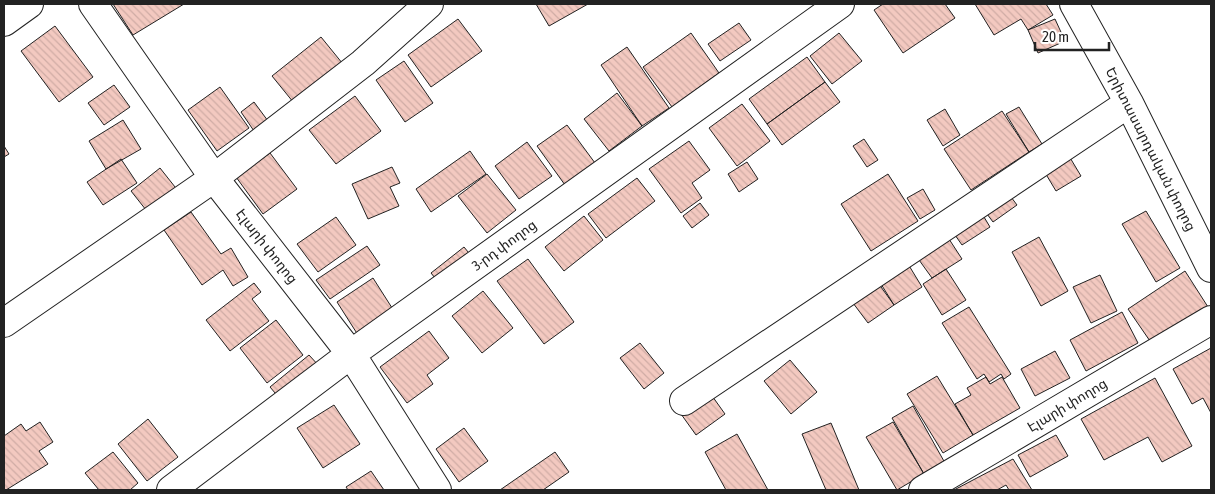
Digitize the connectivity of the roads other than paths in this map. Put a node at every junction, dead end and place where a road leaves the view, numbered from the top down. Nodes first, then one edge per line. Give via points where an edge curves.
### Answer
1 (29, 4) edge
2 (93, 4) edge
3 (429, 4) edge
4 (840, 4) edge
5 (1074, 4) edge
6 (4, 22) edge
7 (1129, 103) junction
8 (214, 178) junction
9 (1211, 268) edge
10 (1211, 320) edge
11 (4, 323) edge
12 (352, 354) junction
13 (684, 401) dead end
14 (171, 490) edge
15 (437, 490) edge
16 (923, 490) edge

1 - 6 street
2 - 8 street, Էլարի փողոց
3 - 8 street via 363,63
4 - 12 street, 3-րդ փողոց
5 - 7 street, Երիտասարդական փողոց
7 - 9 street, Երիտասարդական փողոց
7 - 13 street
8 - 11 street
8 - 12 street, Էլարի փողոց
10 - 16 street, Էլարի փողոց
12 - 14 street, 3-րդ փողոց
12 - 15 street, Էլարի փողոց

